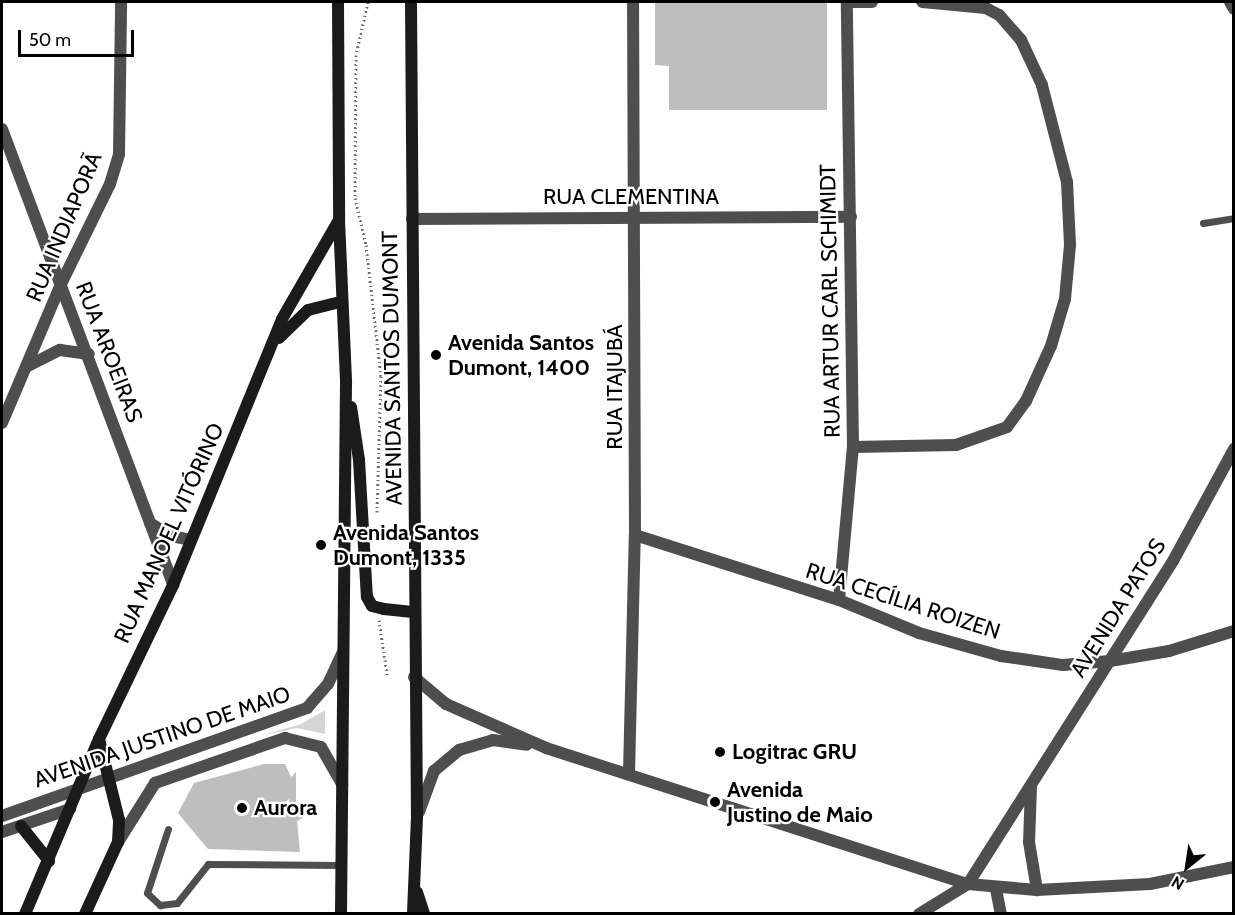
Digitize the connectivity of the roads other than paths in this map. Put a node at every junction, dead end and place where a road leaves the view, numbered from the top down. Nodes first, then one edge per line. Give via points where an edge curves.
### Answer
1 (121, 2) edge
2 (338, 2) edge
3 (411, 2) edge
4 (633, 2) edge
5 (847, 2) edge
6 (872, 2) edge
7 (922, 2) edge
8 (1230, 2) edge
9 (1233, 9) edge
10 (2, 129) edge
11 (636, 217) junction
12 (851, 217) junction
13 (1233, 218) edge
14 (412, 219) junction
15 (339, 220) junction
16 (1203, 223) dead end
17 (61, 284) junction
18 (341, 302) junction
19 (274, 343) junction
20 (89, 354) junction
21 (28, 366) junction
22 (346, 383) junction
23 (2, 423) edge
24 (853, 447) junction
25 (1233, 448) edge
26 (150, 523) junction
27 (635, 535) junction
28 (191, 540) junction
29 (173, 585) junction
30 (839, 600) junction
31 (415, 612) junction
32 (1233, 632) edge
33 (343, 652) junction
34 (1110, 661) junction
35 (414, 677) junction
36 (99, 739) junction
37 (546, 748) junction
38 (629, 773) junction
39 (108, 777) junction
40 (80, 784) junction
41 (342, 784) junction
42 (1031, 785) junction
43 (70, 809) junction
44 (2, 816) edge
45 (417, 817) junction
46 (21, 826) junction
47 (168, 830) dead end
48 (2, 832) edge
49 (118, 842) junction
50 (49, 861) junction
51 (341, 866) junction
52 (1233, 867) edge
53 (414, 884) junction
54 (968, 884) junction
55 (996, 889) junction
56 (1037, 890) junction
57 (25, 914) edge
58 (85, 914) edge
59 (341, 914) edge
60 (412, 914) edge
61 (424, 914) edge
62 (919, 914) edge
63 (1001, 914) edge

1 - 17 street, RUA INDIAPORÃ via 119,154 110,184
2 - 15 main road, AVENIDA SANTOS DUMONT
3 - 14 main road, AVENIDA SANTOS DUMONT
4 - 11 street, RUA ITAJUBÁ
5 - 6 street
5 - 12 street, RUA ARTUR CARL SCHIMIDT
7 - 24 street via 986,8 999,15 1026,49 1042,85 1067,182 1065,299 1031,390 1007,427 956,445
8 - 9 street
10 - 17 street, RUA AROEIRAS
11 - 12 street, RUA CLEMENTINA
11 - 14 street, RUA CLEMENTINA
11 - 27 street, RUA ITAJUBÁ
12 - 24 street, RUA ARTUR CARL SCHIMIDT
13 - 16 lane
14 - 31 main road, AVENIDA SANTOS DUMONT
15 - 18 main road, AVENIDA SANTOS DUMONT
15 - 19 main road, RUA MANOEL VITÓRINO via 292,297
17 - 20 street, RUA AROEIRAS
17 - 21 street, RUA INDIAPORÃ
18 - 19 main road, RUA MANOEL VITÓRINO via 308,310
18 - 22 main road, AVENIDA SANTOS DUMONT
19 - 28 main road, RUA MANOEL VITÓRINO
20 - 21 street via 60,350
20 - 26 street, RUA AROEIRAS
21 - 23 street, RUA INDIAPORÃ
22 - 31 main road via 359,460 364,587 378,607
22 - 33 main road, AVENIDA SANTOS DUMONT
24 - 30 street, RUA ARTUR CARL SCHIMIDT
25 - 34 street, AVENIDA PATOS via 1173,561
26 - 28 street via 171,536
26 - 29 street, RUA AROEIRAS
27 - 30 street, RUA CECÍLIA ROIZEN
27 - 38 street, RUA ITAJUBÁ
28 - 29 main road, RUA MANOEL VITÓRINO
29 - 36 main road, RUA MANOEL VITÓRINO
30 - 34 street, RUA CECÍLIA ROIZEN via 919,633 1001,656 1063,665
31 - 35 main road, AVENIDA SANTOS DUMONT
32 - 34 street, RUA CECÍLIA ROIZEN via 1169,651
33 - 39 street, AVENIDA JUSTINO DE MAIO via 328,684 307,708
33 - 41 main road, AVENIDA SANTOS DUMONT
34 - 42 street, AVENIDA PATOS
35 - 37 street via 447,704
35 - 45 main road, AVENIDA SANTOS DUMONT
36 - 39 main road
36 - 40 main road, RUA MANOEL VITÓRINO
37 - 38 street
37 - 45 street via 493,740 459,750 434,771
38 - 54 street
39 - 40 street, AVENIDA JUSTINO DE MAIO
39 - 49 main road via 119,820
40 - 43 main road, RUA MANOEL VITÓRINO
40 - 44 street, AVENIDA JUSTINO DE MAIO
41 - 49 street via 321,747 285,738 155,783
41 - 51 main road, AVENIDA SANTOS DUMONT
42 - 54 street, AVENIDA PATOS
42 - 56 street via 1029,842
43 - 46 street, AVENIDA JUSTINO DE MAIO
43 - 50 main road, RUA MANOEL VITÓRINO
45 - 53 main road, AVENIDA SANTOS DUMONT
46 - 48 street, AVENIDA JUSTINO DE MAIO
46 - 50 main road
47 - 51 lane via 147,893 160,905 177,903 208,864
49 - 58 main road
50 - 57 main road, RUA MANOEL VITÓRINO
51 - 59 main road, AVENIDA SANTOS DUMONT
52 - 56 street via 1150,884
53 - 60 main road, AVENIDA SANTOS DUMONT
53 - 61 main road
54 - 55 street
54 - 62 street, AVENIDA PATOS
55 - 56 street
55 - 63 street

